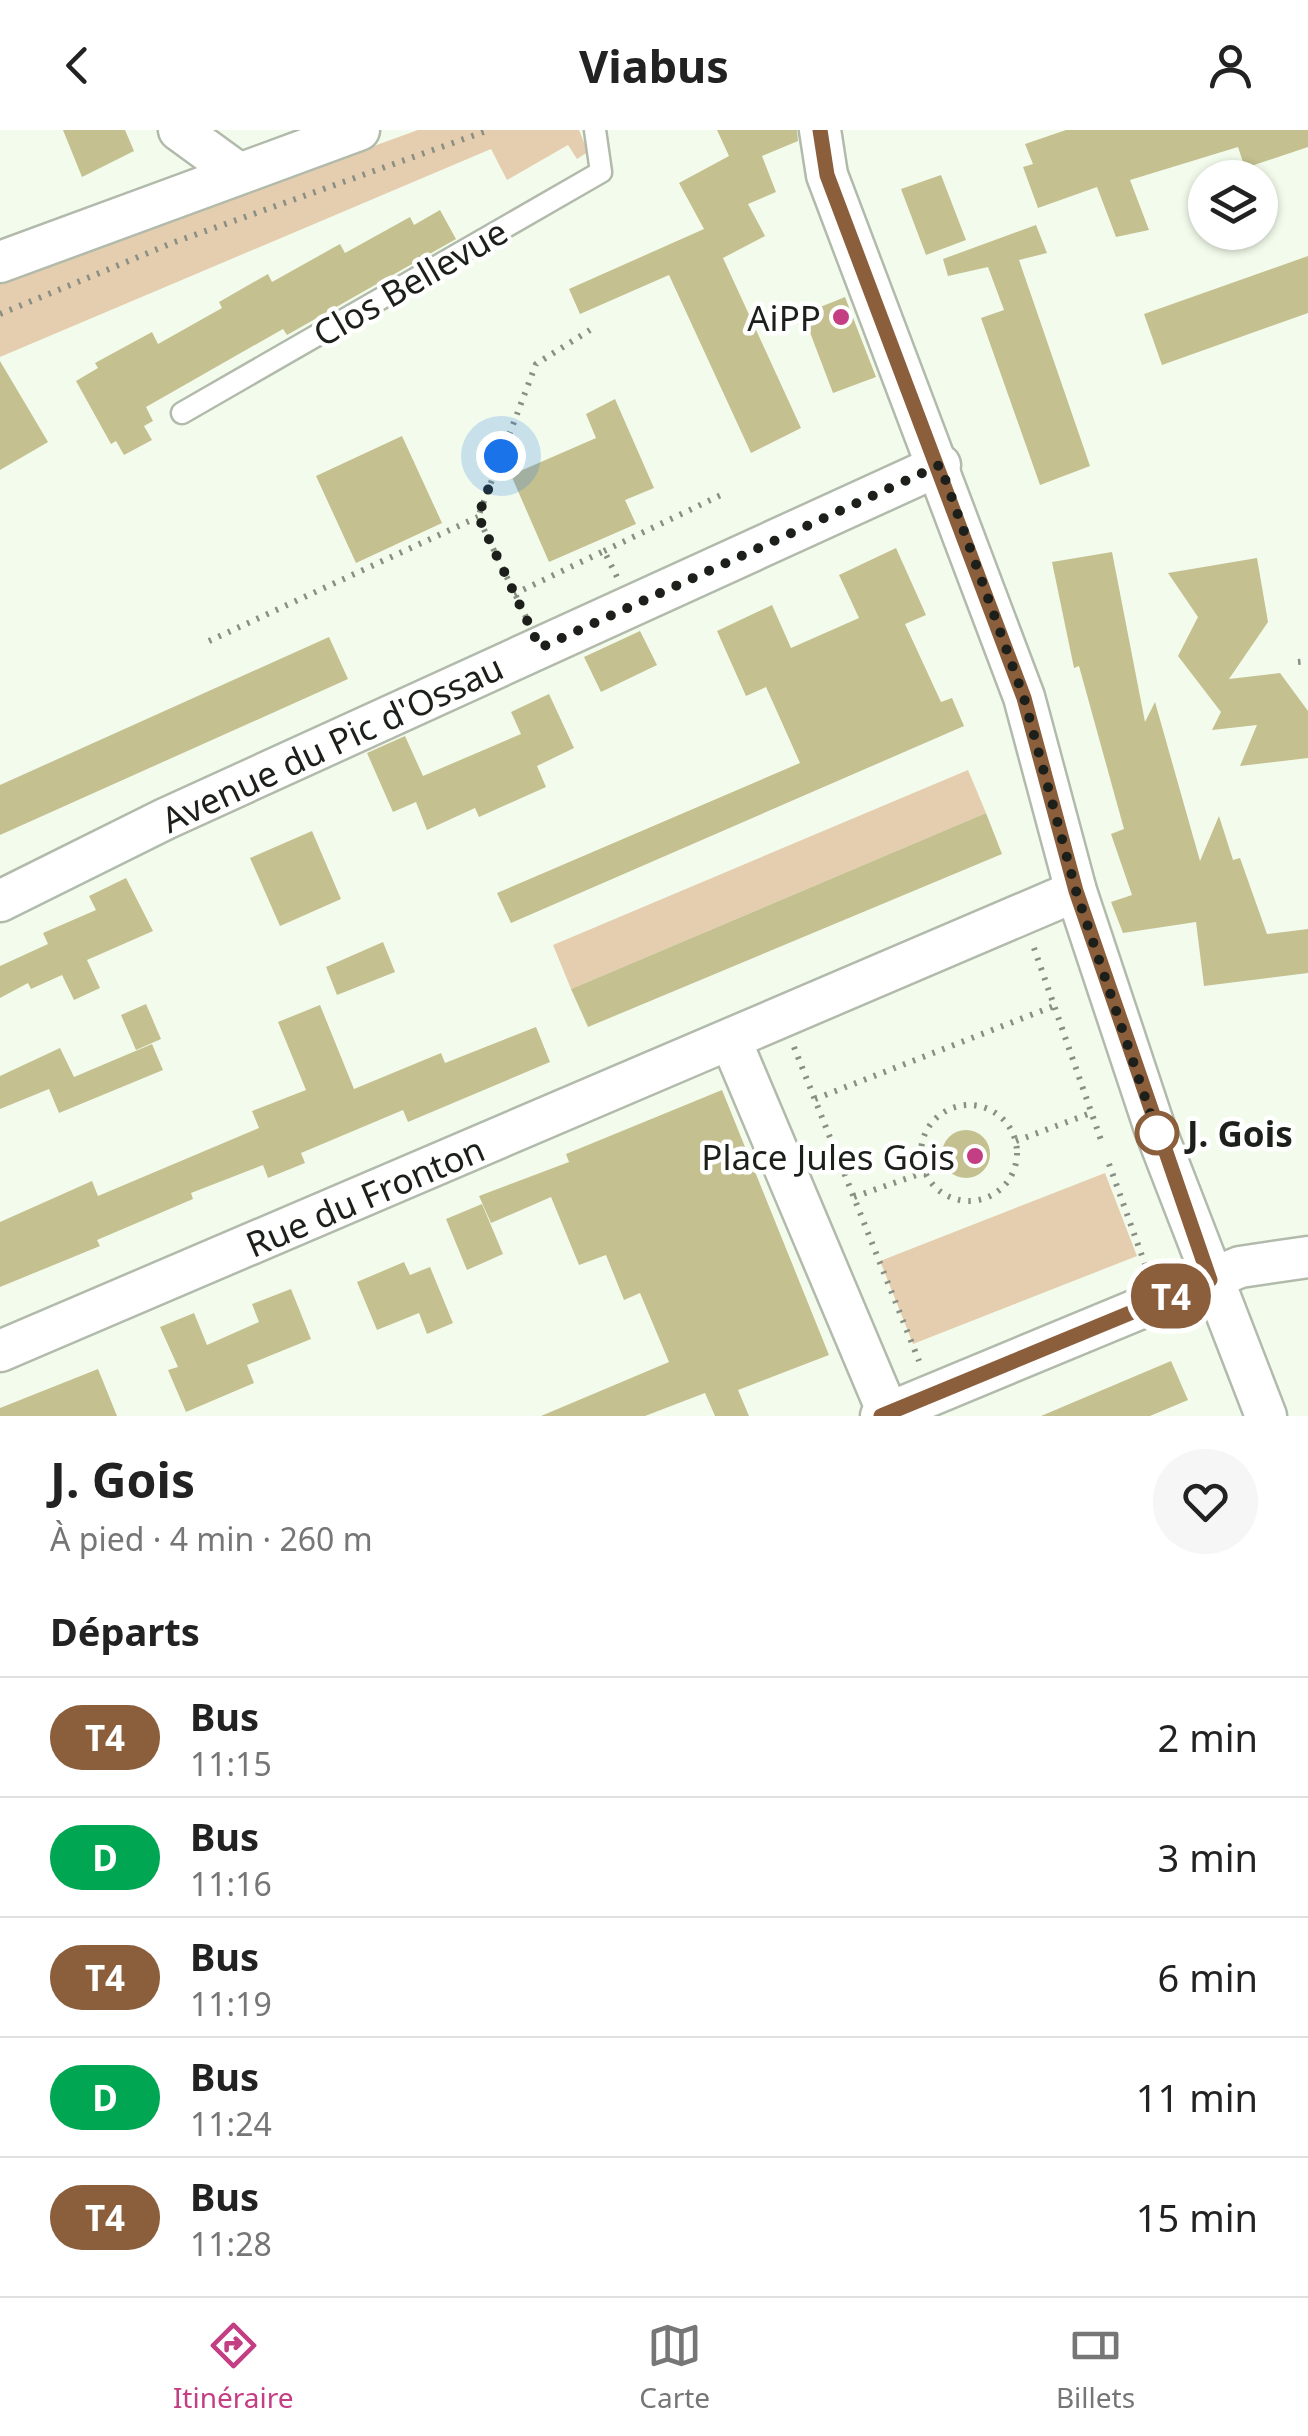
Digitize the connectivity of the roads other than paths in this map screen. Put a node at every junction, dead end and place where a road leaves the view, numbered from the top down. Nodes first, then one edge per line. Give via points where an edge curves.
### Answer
1 (179, 130) edge
2 (360, 130) edge
3 (595, 130) edge
4 (820, 130) edge
5 (238, 174) junction
6 (0, 262) edge
7 (182, 412) dead end
8 (940, 465) junction
9 (1076, 891) junction
10 (0, 901) edge
11 (731, 1040) junction
12 (1308, 1257) edge
13 (1210, 1280) junction
14 (0, 1350) edge
15 (884, 1414) edge
16 (1266, 1416) edge

1 - 5 street
2 - 5 street
3 - 7 lane, Clos Bellevue via 601,172
4 - 8 street via 827,175
5 - 6 street
8 - 9 street via 1024,698
8 - 10 street, Avenue du Pic d'Ossau
9 - 11 street
9 - 13 street
11 - 14 street, Rue du Fronton
11 - 15 street
12 - 13 street via 1240,1267
13 - 15 street
13 - 16 street

